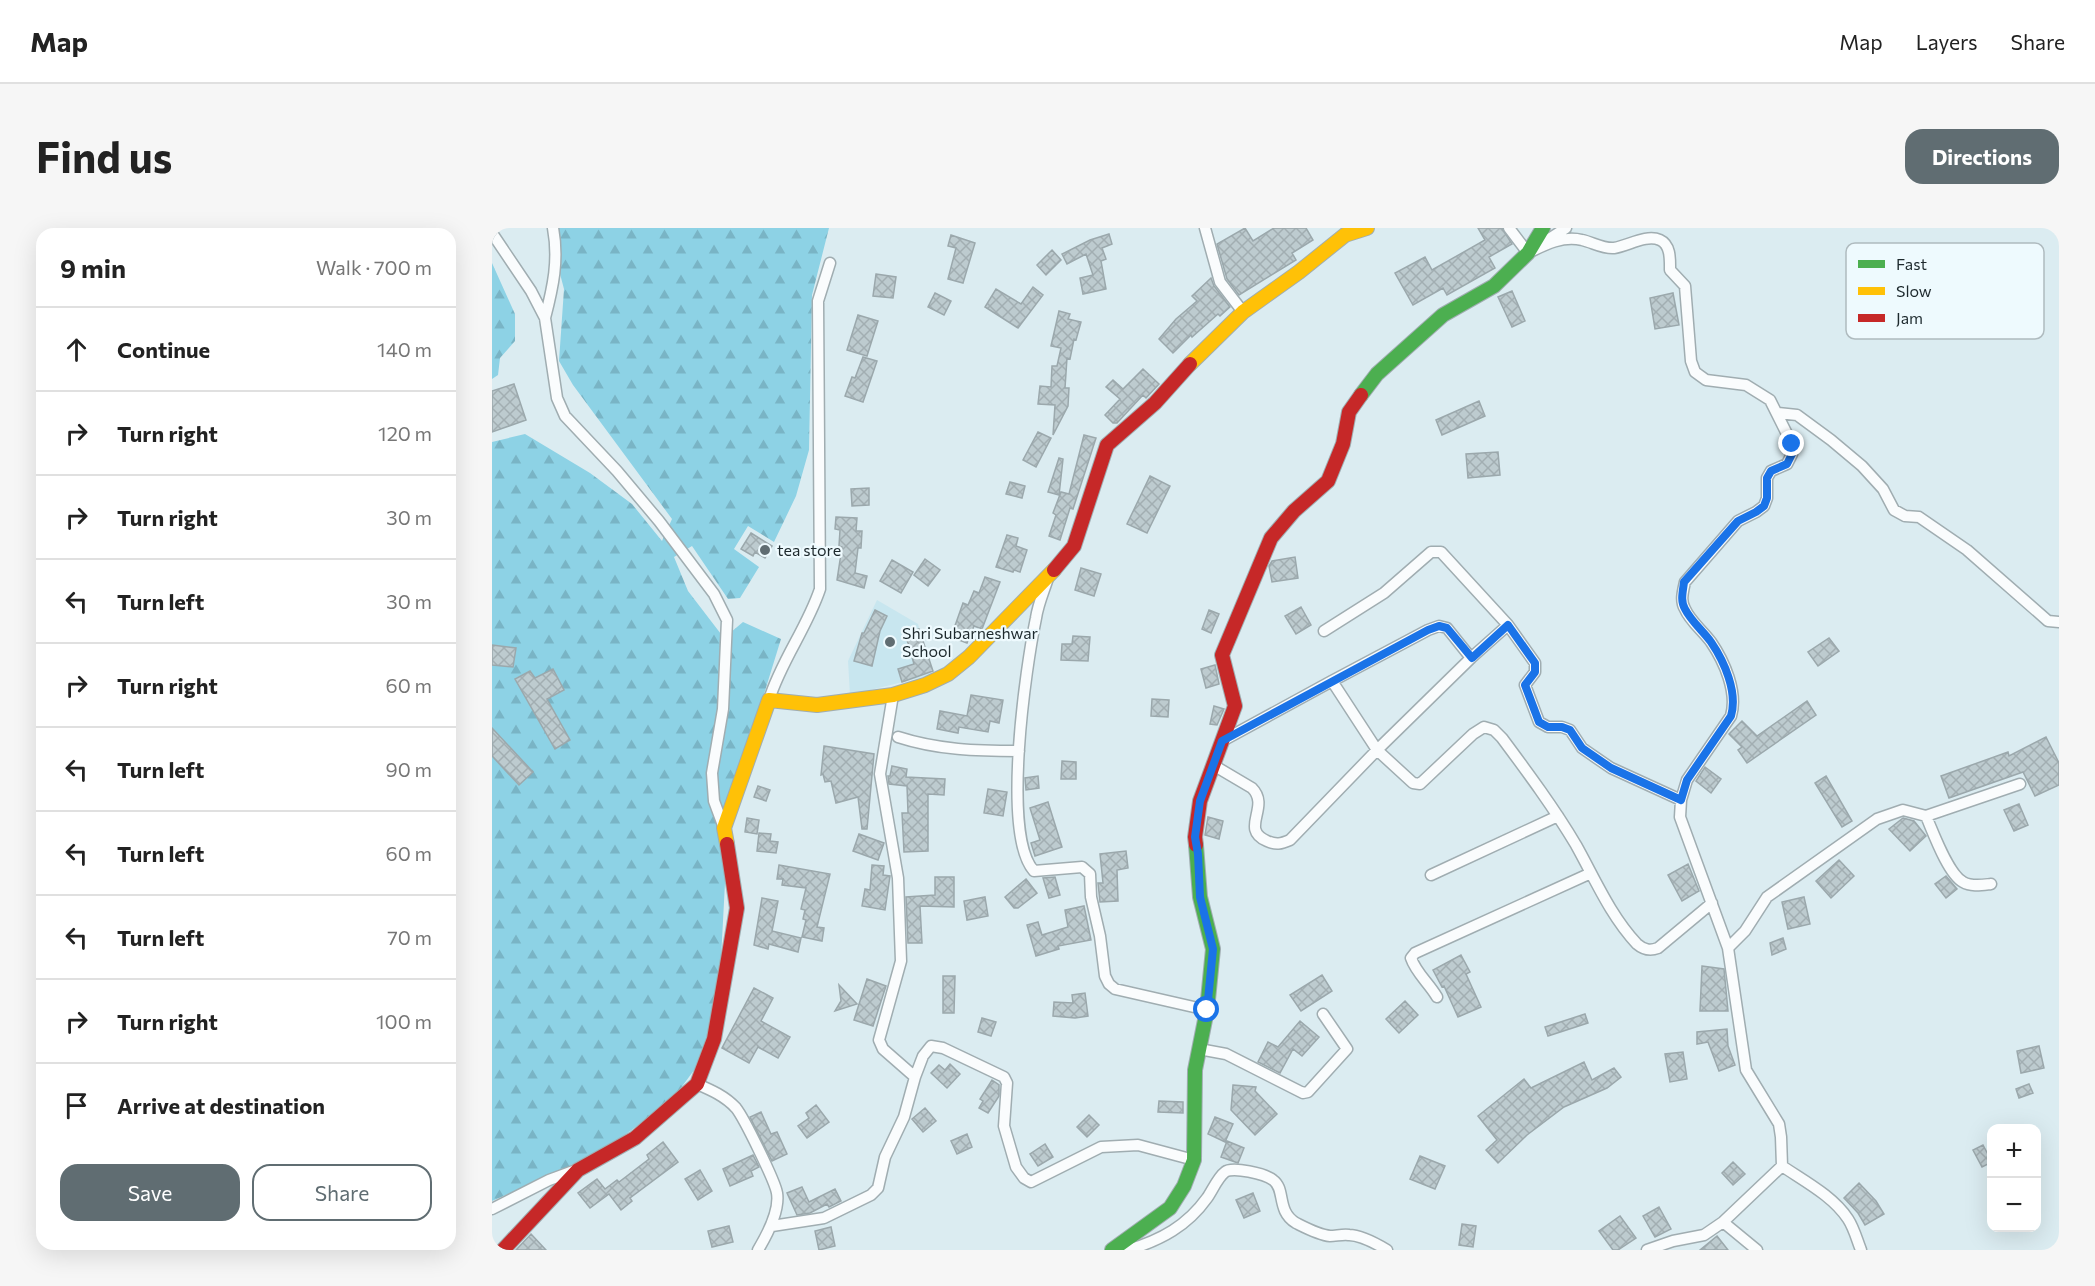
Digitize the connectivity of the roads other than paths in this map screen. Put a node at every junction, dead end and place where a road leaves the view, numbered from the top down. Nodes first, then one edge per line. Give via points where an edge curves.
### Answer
1 (552, 228) edge
2 (1205, 228) edge
3 (1367, 228) edge
4 (1509, 228) edge
5 (1544, 228) edge
6 (1566, 228) edge
7 (492, 233) edge
8 (1528, 253) junction
9 (830, 263) dead end
10 (1243, 312) junction
11 (545, 318) junction
12 (1778, 413) junction
13 (1049, 575) junction
14 (2059, 622) edge
15 (1508, 625) junction
16 (1324, 631) dead end
17 (1472, 658) junction
18 (1332, 681) junction
19 (893, 695) junction
20 (769, 700) junction
21 (898, 737) dead end
22 (1222, 741) junction
23 (1377, 750) junction
24 (1019, 751) junction
25 (1213, 765) junction
26 (2020, 784) dead end
27 (1681, 800) junction
28 (1558, 816) junction
29 (1926, 816) junction
30 (724, 828) junction
31 (1591, 873) junction
32 (1431, 875) dead end
33 (1991, 884) dead end
34 (1712, 903) junction
35 (1728, 948) junction
36 (1437, 997) dead end
37 (1207, 1010) junction
38 (1323, 1014) dead end
39 (1199, 1049) junction
40 (915, 1077) junction
41 (696, 1084) junction
42 (1194, 1160) junction
43 (1782, 1166) junction
44 (578, 1170) junction
45 (492, 1209) edge
46 (1723, 1222) junction
47 (772, 1226) junction
48 (503, 1250) edge
49 (758, 1250) edge
50 (1112, 1250) edge
51 (1128, 1250) edge
52 (1387, 1250) edge
53 (1647, 1250) edge
54 (1757, 1250) edge
55 (1861, 1250) edge

1 - 11 street via 555,279
2 - 10 street via 1220,282
3 - 10 street via 1345,235
4 - 8 street
5 - 8 street
6 - 8 street
7 - 11 street
8 - 12 street via 1551,242 1579,239 1613,248 1660,240 1670,255 1670,270 1685,286 1695,372 1706,380 1746,385 1770,400
8 - 22 street via 1494,286 1443,315 1377,374 1349,412 1343,444 1328,481 1271,538 1222,655 1235,706
9 - 20 street via 818,301 820,589 814,609 777,675
10 - 13 street via 1155,403 1107,445 1074,546
11 - 30 street via 557,398 565,416 659,521 709,586 728,620 723,709 712,773 714,801
12 - 14 street via 1797,416 1831,440 1883,489 1894,510 1919,518 1967,550 2048,621
12 - 27 street via 1792,444 1792,454 1787,464 1771,471 1767,478 1764,506 1738,521 1684,582 1684,609 1720,657 1734,707 1687,780
13 - 19 street via 948,674
13 - 24 street via 1036,616
15 - 16 street via 1441,552 1431,552 1384,593
15 - 17 street
15 - 27 street via 1535,663 1535,672 1525,685 1539,722 1570,730 1582,748 1611,768
17 - 18 street via 1447,628 1439,626
17 - 23 street
18 - 22 street
18 - 23 street
19 - 20 street via 817,705
19 - 40 street via 880,774 898,878 901,961 879,1040 883,1049
20 - 30 street
21 - 24 street via 975,752
22 - 25 street
23 - 25 street via 1282,844 1262,839 1256,833 1260,804 1257,793
23 - 28 street via 1413,783 1420,784 1484,726 1502,738
24 - 37 street via 1019,822 1028,865 1034,871 1082,867 1090,874 1109,984 1115,989
25 - 37 street via 1200,801 1195,837 1200,897 1213,949
26 - 29 street
27 - 34 street via 1680,816
28 - 31 street
28 - 32 street
29 - 33 street via 1961,882
29 - 35 street via 1903,810 1877,819 1767,897 1745,931
30 - 41 street via 737,908 714,1039
31 - 34 street via 1613,913 1639,945 1651,951
31 - 36 street via 1415,953 1411,958 1414,966
34 - 35 street
35 - 43 street via 1746,1070 1779,1124
37 - 39 street
38 - 39 street via 1347,1049 1308,1092 1303,1093 1226,1054
39 - 42 street via 1195,1070
40 - 42 street via 931,1046 1004,1077 1004,1126 1016,1167 1023,1178 1032,1182 1101,1147 1138,1145
40 - 47 street via 904,1117 885,1157 878,1188 824,1218
41 - 44 street via 634,1137
41 - 47 street via 719,1093 737,1109 777,1194
42 - 50 street via 1170,1208
43 - 46 street
43 - 55 street via 1840,1209
44 - 45 street
44 - 48 street
46 - 53 street via 1704,1235
46 - 54 street
47 - 49 street
51 - 52 street via 1152,1243 1179,1228 1197,1213 1224,1172 1233,1169 1273,1179 1286,1214 1294,1221 1318,1233 1350,1234

